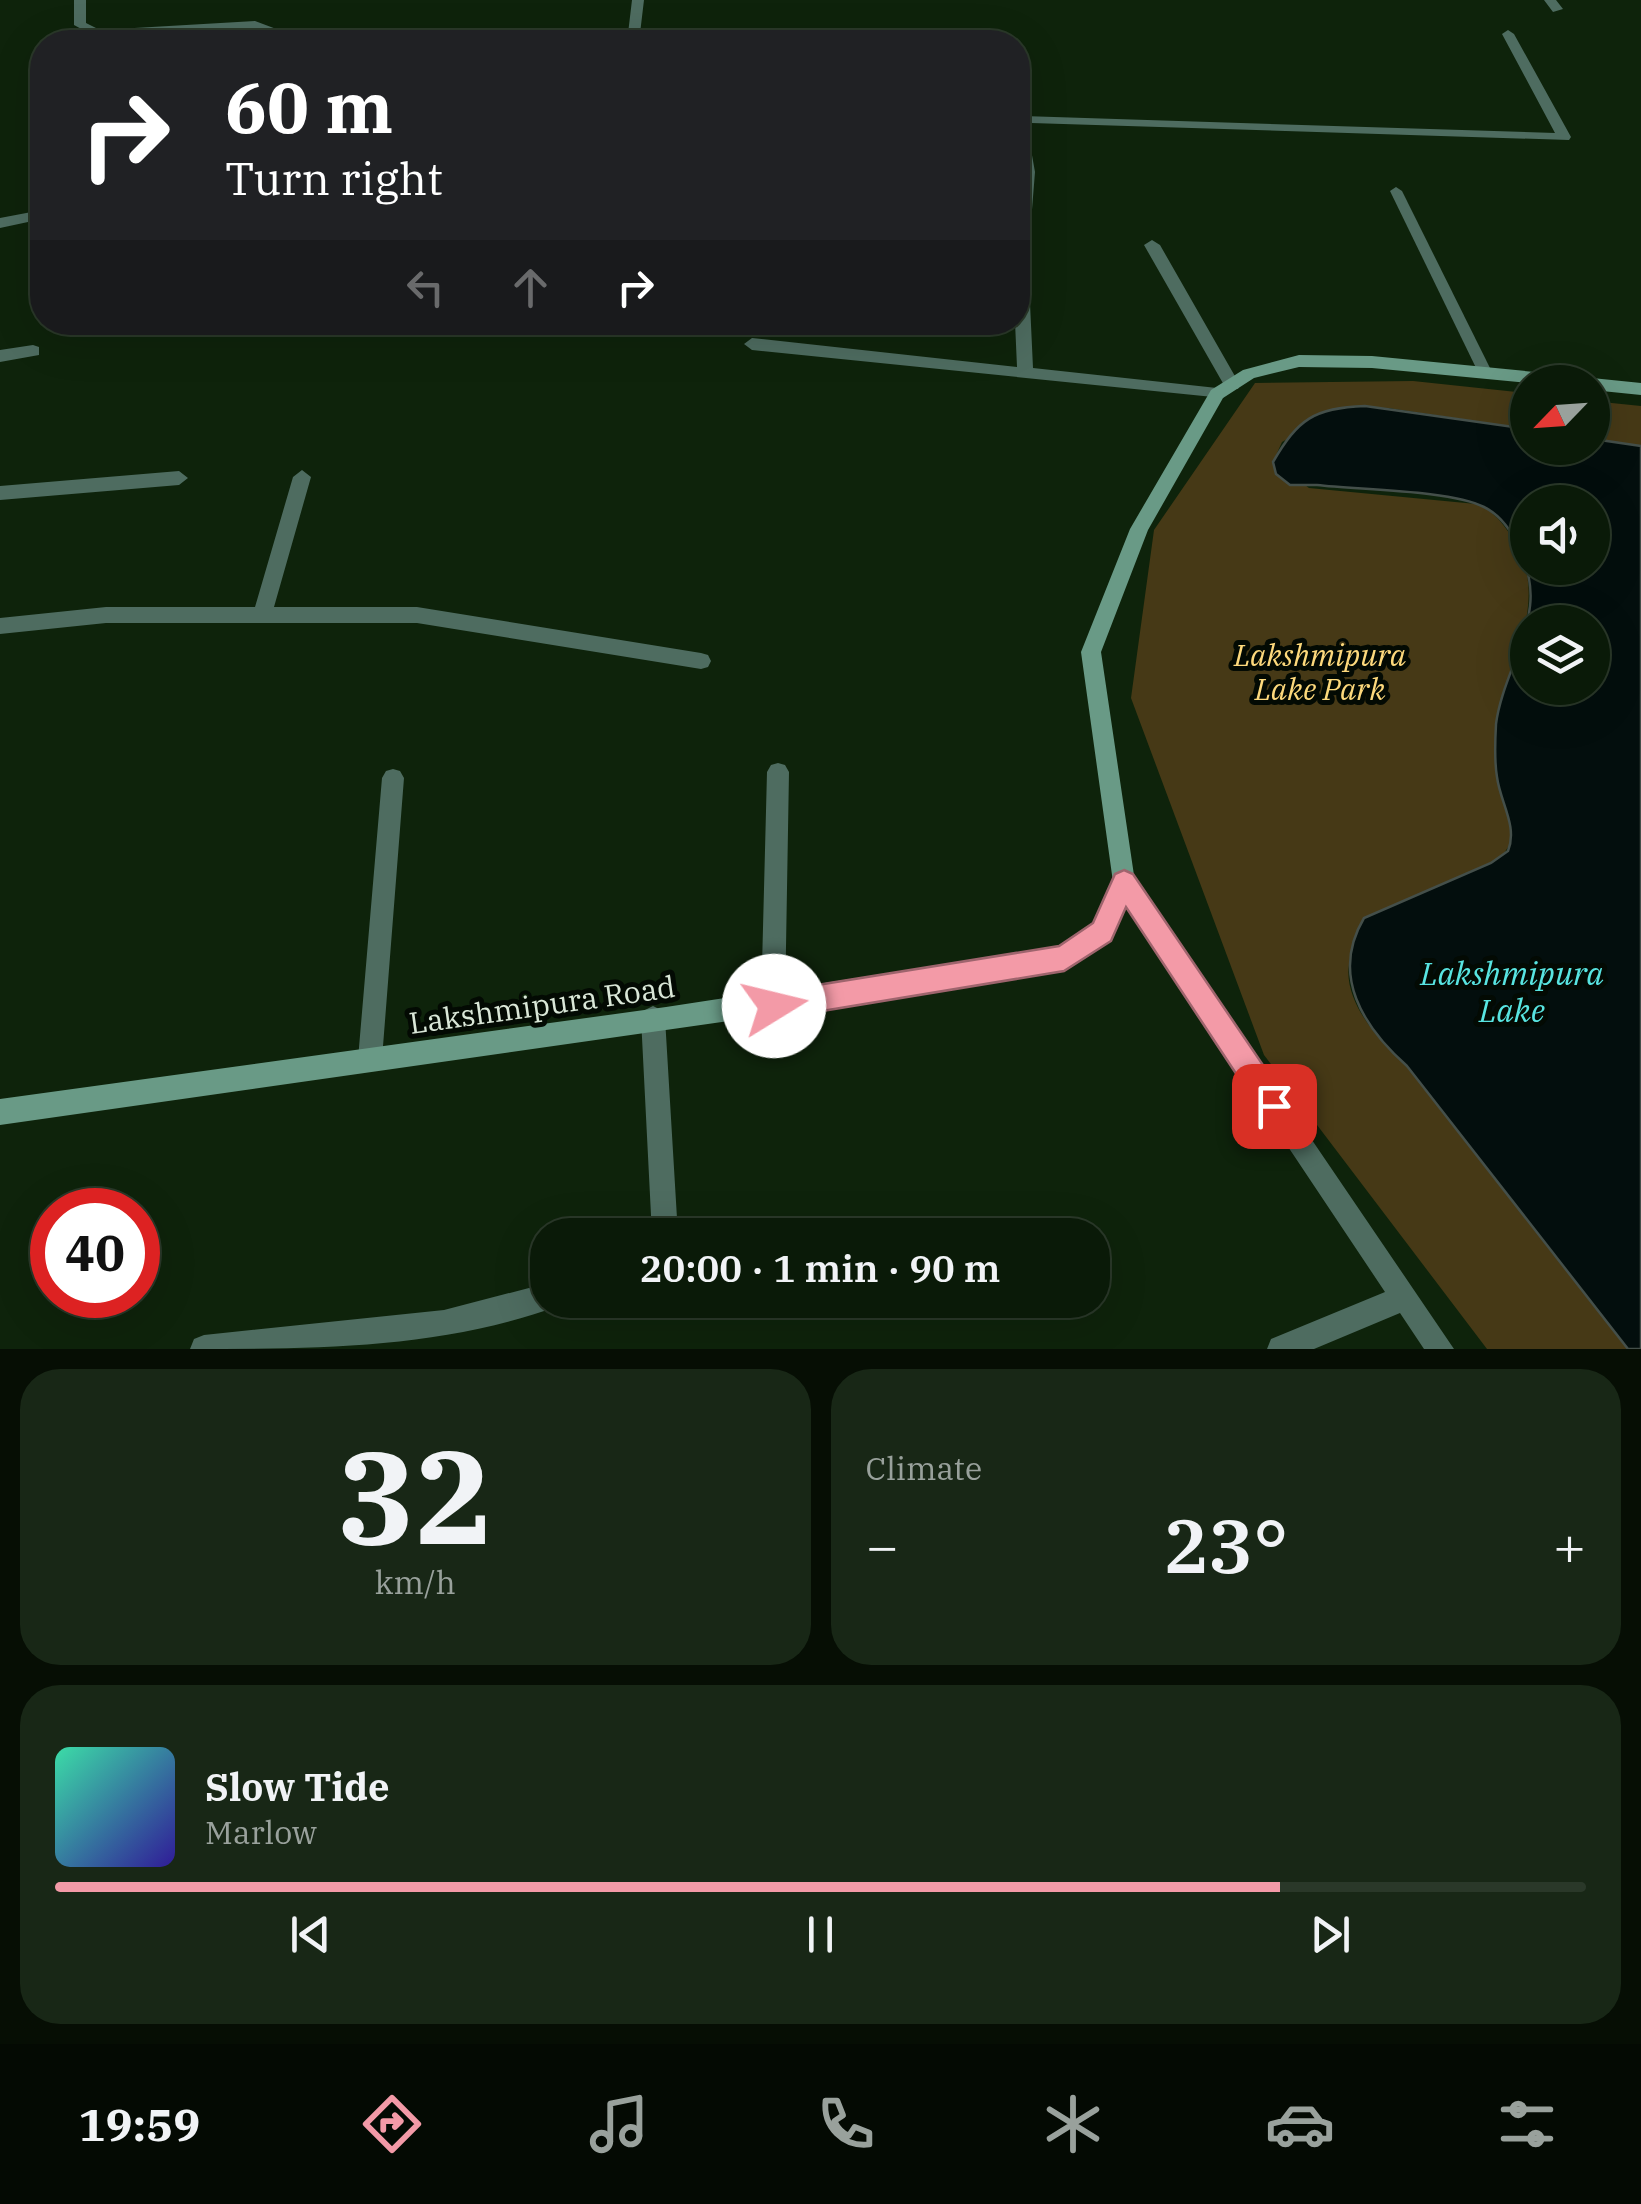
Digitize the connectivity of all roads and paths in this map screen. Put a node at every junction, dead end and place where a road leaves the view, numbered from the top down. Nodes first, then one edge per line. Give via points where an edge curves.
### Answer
1 (80, 0) edge
2 (638, 0) edge
3 (90, 30) edge
4 (151, 30) edge
5 (270, 30) edge
6 (634, 30) edge
7 (1508, 34) dead end
8 (1030, 120) edge
9 (1396, 191) dead end
10 (30, 217) edge
11 (0, 223) edge
12 (1152, 244) dead end
13 (1023, 335) edge
14 (752, 344) dead end
15 (33, 350) dead end
16 (0, 356) edge
17 (1025, 372) junction
18 (1486, 374) junction
19 (1510, 376) edge
20 (1610, 386) edge
21 (1224, 389) junction
22 (1641, 389) edge
23 (179, 478) dead end
24 (302, 478) dead end
25 (0, 493) edge
26 (264, 612) junction
27 (0, 626) edge
28 (701, 661) dead end
29 (778, 772) dead end
30 (393, 778) dead end
31 (1124, 882) junction
32 (774, 1006) junction
33 (653, 1018) junction
34 (370, 1059) junction
35 (0, 1112) edge
36 (664, 1218) edge
37 (1403, 1298) junction
38 (530, 1301) edge
39 (204, 1349) edge
40 (1282, 1349) edge
41 (1440, 1349) edge

1 - 3 street via 80,25
2 - 6 street
4 - 5 street via 231,24
7 - 8 street via 1564,137
9 - 18 lane
10 - 11 street
12 - 21 street
13 - 17 street
14 - 17 street
15 - 16 street
17 - 21 street
18 - 19 street
18 - 21 street via 1300,361 1249,374
20 - 22 street
21 - 31 street via 1139,529 1090,652
23 - 25 street
24 - 26 street
26 - 27 street via 106,615
26 - 28 street via 417,615
29 - 32 street
30 - 34 street
31 - 32 street, Lakshmipura Road via 1102,932 1064,958
31 - 37 street
32 - 33 street, Lakshmipura Road
33 - 34 street, Lakshmipura Road
33 - 36 street
34 - 35 street, Lakshmipura Road
37 - 40 street
37 - 41 street
38 - 39 street via 444,1324

